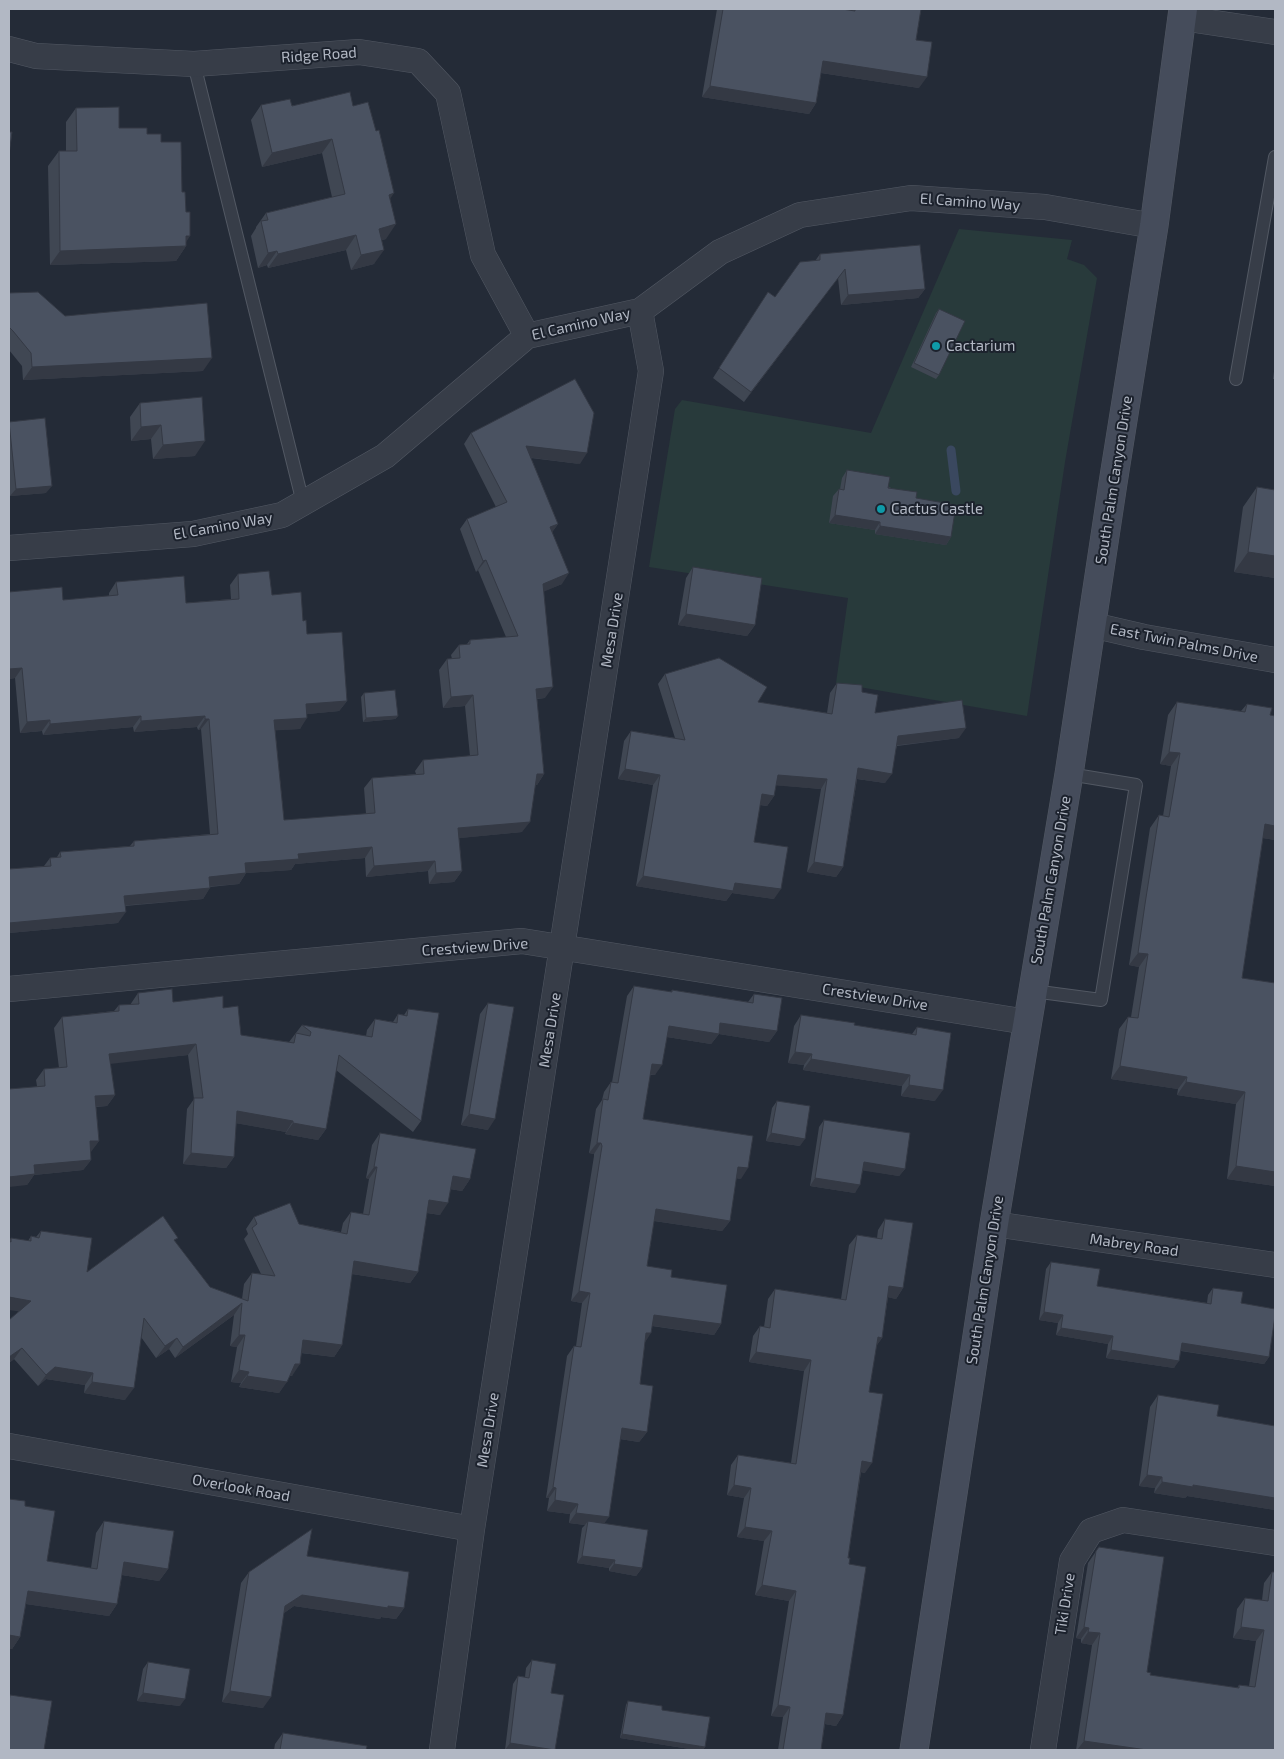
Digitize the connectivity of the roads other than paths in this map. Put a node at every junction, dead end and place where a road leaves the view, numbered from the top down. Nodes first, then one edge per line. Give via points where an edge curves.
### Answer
1 (1182, 13) edge
2 (1275, 32) edge
3 (9, 50) edge
4 (194, 64) junction
5 (1275, 157) edge
6 (1154, 226) junction
7 (640, 311) junction
8 (527, 336) junction
9 (1236, 379) dead end
10 (303, 503) junction
11 (9, 548) edge
12 (1092, 625) junction
13 (1275, 660) edge
14 (1069, 774) junction
15 (563, 946) junction
16 (9, 990) edge
17 (1033, 991) junction
18 (1027, 1022) junction
19 (994, 1224) junction
20 (1275, 1265) edge
21 (9, 1446) edge
22 (472, 1529) junction
23 (1275, 1543) edge
24 (442, 1750) edge
25 (914, 1750) edge
26 (1043, 1750) edge

1 - 2 street
1 - 6 street, South Palm Canyon Drive
3 - 4 street, Ridge Road via 36,56
4 - 8 street, Ridge Road via 359,52 418,61 448,93 482,255
4 - 10 lane
5 - 9 lane
6 - 7 street, El Camino Way via 1045,207 911,198 800,215 720,252
6 - 12 street, South Palm Canyon Drive
7 - 8 street, El Camino Way
7 - 15 street, Mesa Drive via 651,371
8 - 10 street, El Camino Way via 385,456
10 - 11 street, El Camino Way via 282,515 193,534
12 - 13 street, East Twin Palms Drive
12 - 14 street, South Palm Canyon Drive
14 - 17 street, South Palm Canyon Drive
14 - 17 lane via 1136,784 1101,1000
15 - 16 street, Crestview Drive via 522,941
15 - 18 street, Crestview Drive
15 - 22 street, Mesa Drive
17 - 18 street, South Palm Canyon Drive
18 - 19 street, South Palm Canyon Drive
19 - 20 street, Mabrey Road
19 - 25 street, South Palm Canyon Drive
21 - 22 street, Overlook Road
22 - 24 street, Mesa Drive
23 - 26 street, Tiki Drive via 1123,1520 1091,1531 1072,1561

